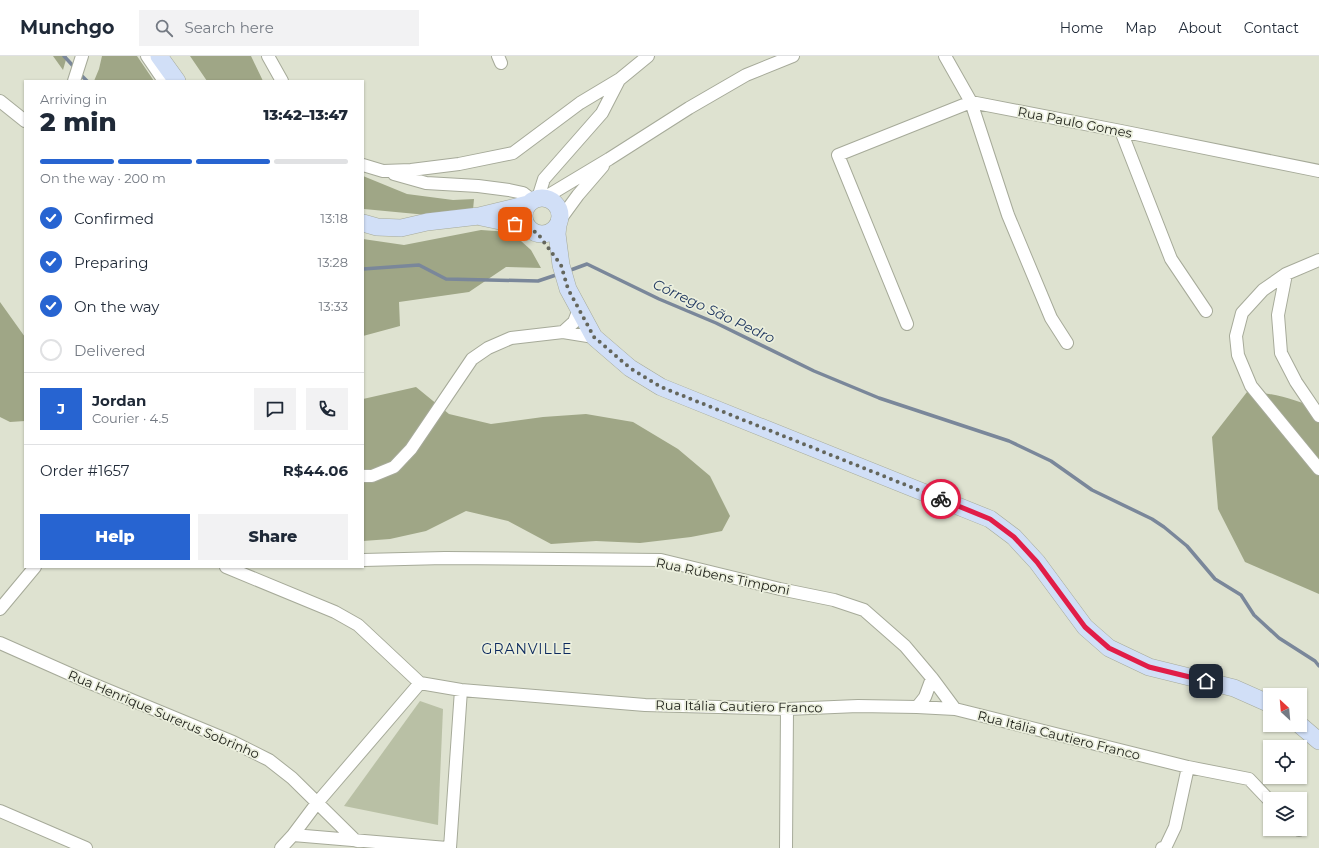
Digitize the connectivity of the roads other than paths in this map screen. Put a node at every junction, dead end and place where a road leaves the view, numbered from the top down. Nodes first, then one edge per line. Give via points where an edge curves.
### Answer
1 (82, 56) edge
2 (147, 56) edge
3 (159, 56) edge
4 (268, 56) edge
5 (648, 56) edge
6 (794, 56) edge
7 (945, 56) edge
8 (620, 79) junction
9 (74, 80) edge
10 (163, 80) edge
11 (176, 80) edge
12 (281, 80) edge
13 (0, 101) edge
14 (971, 102) junction
15 (24, 120) edge
16 (1121, 131) junction
17 (609, 159) junction
18 (364, 165) edge
19 (383, 171) junction
20 (1319, 171) edge
21 (535, 200) junction
22 (479, 216) junction
23 (364, 223) edge
24 (559, 223) junction
25 (533, 230) junction
26 (1319, 260) edge
27 (561, 266) junction
28 (1286, 274) junction
29 (579, 309) junction
30 (1206, 310) dead end
31 (907, 324) dead end
32 (563, 332) junction
33 (594, 337) junction
34 (1067, 343) dead end
35 (1319, 416) edge
36 (1319, 470) edge
37 (364, 476) edge
38 (364, 560) edge
39 (34, 568) edge
40 (228, 568) edge
41 (0, 609) edge
42 (0, 643) edge
43 (932, 678) junction
44 (420, 683) junction
45 (461, 690) junction
46 (1263, 701) edge
47 (917, 707) junction
48 (787, 709) junction
49 (955, 709) junction
50 (1307, 731) edge
51 (1319, 741) edge
52 (1188, 767) junction
53 (1263, 793) edge
54 (317, 803) junction
55 (0, 811) edge
56 (293, 835) junction
57 (356, 841) junction
58 (86, 848) edge
59 (281, 848) edge
60 (448, 848) edge
61 (786, 848) edge
62 (1164, 848) edge

1 - 9 street
2 - 10 street
3 - 11 main road
4 - 12 street
5 - 8 street
6 - 17 street via 746,75
7 - 14 street
8 - 19 street via 580,103 513,153 459,164
8 - 21 street via 602,112 544,179
13 - 15 street
14 - 16 street, Rua Paulo Gomes
14 - 31 street via 838,155
14 - 34 street via 1008,216 1051,318
16 - 20 street, Rua Paulo Gomes
16 - 30 street via 1170,259
17 - 21 street
17 - 24 street via 578,195
18 - 19 street
19 - 21 street via 426,183 509,190 523,193
21 - 22 main road
21 - 24 main road via 550,200 555,203 559,208
21 - 25 main road via 524,210 524,222
22 - 23 main road via 401,228 377,227
22 - 25 main road
24 - 25 main road via 549,232
24 - 27 main road via 557,234
25 - 27 main road
26 - 28 street
27 - 29 main road via 568,289
28 - 35 street via 1278,315 1281,353 1296,382
28 - 36 street via 1263,290 1242,313 1236,336 1238,355 1251,386
29 - 32 street via 574,322
29 - 33 main road
32 - 33 street
32 - 37 street via 511,338 488,348 472,359 411,449 394,467 372,476
33 - 46 main road via 630,368 661,387 990,519 1014,537 1028,552 1085,627 1109,648 1149,667 1234,688
38 - 43 street, Rua Rúbens Timponi via 661,560 834,600 864,610 904,646
39 - 41 street
40 - 44 street via 335,612 358,625
42 - 54 street, Rua Henrique Surerus Sobrinho via 233,742 269,760
43 - 47 street via 925,697
43 - 49 street, Rua Rúbens Timponi
44 - 45 street, Rua Itália Cautiero Franco
44 - 54 street
45 - 48 street, Rua Itália Cautiero Franco via 644,705
45 - 60 street
47 - 48 street, Rua Itália Cautiero Franco
47 - 49 street, Rua Itália Cautiero Franco
48 - 61 street
49 - 52 street, Rua Itália Cautiero Franco
50 - 51 main road
52 - 53 street, Rua Itália Cautiero Franco via 1249,779
52 - 62 street via 1175,827
54 - 56 street
54 - 57 street, Rua Henrique Surerus Sobrinho
55 - 58 street
56 - 57 street
56 - 59 street
57 - 60 street

